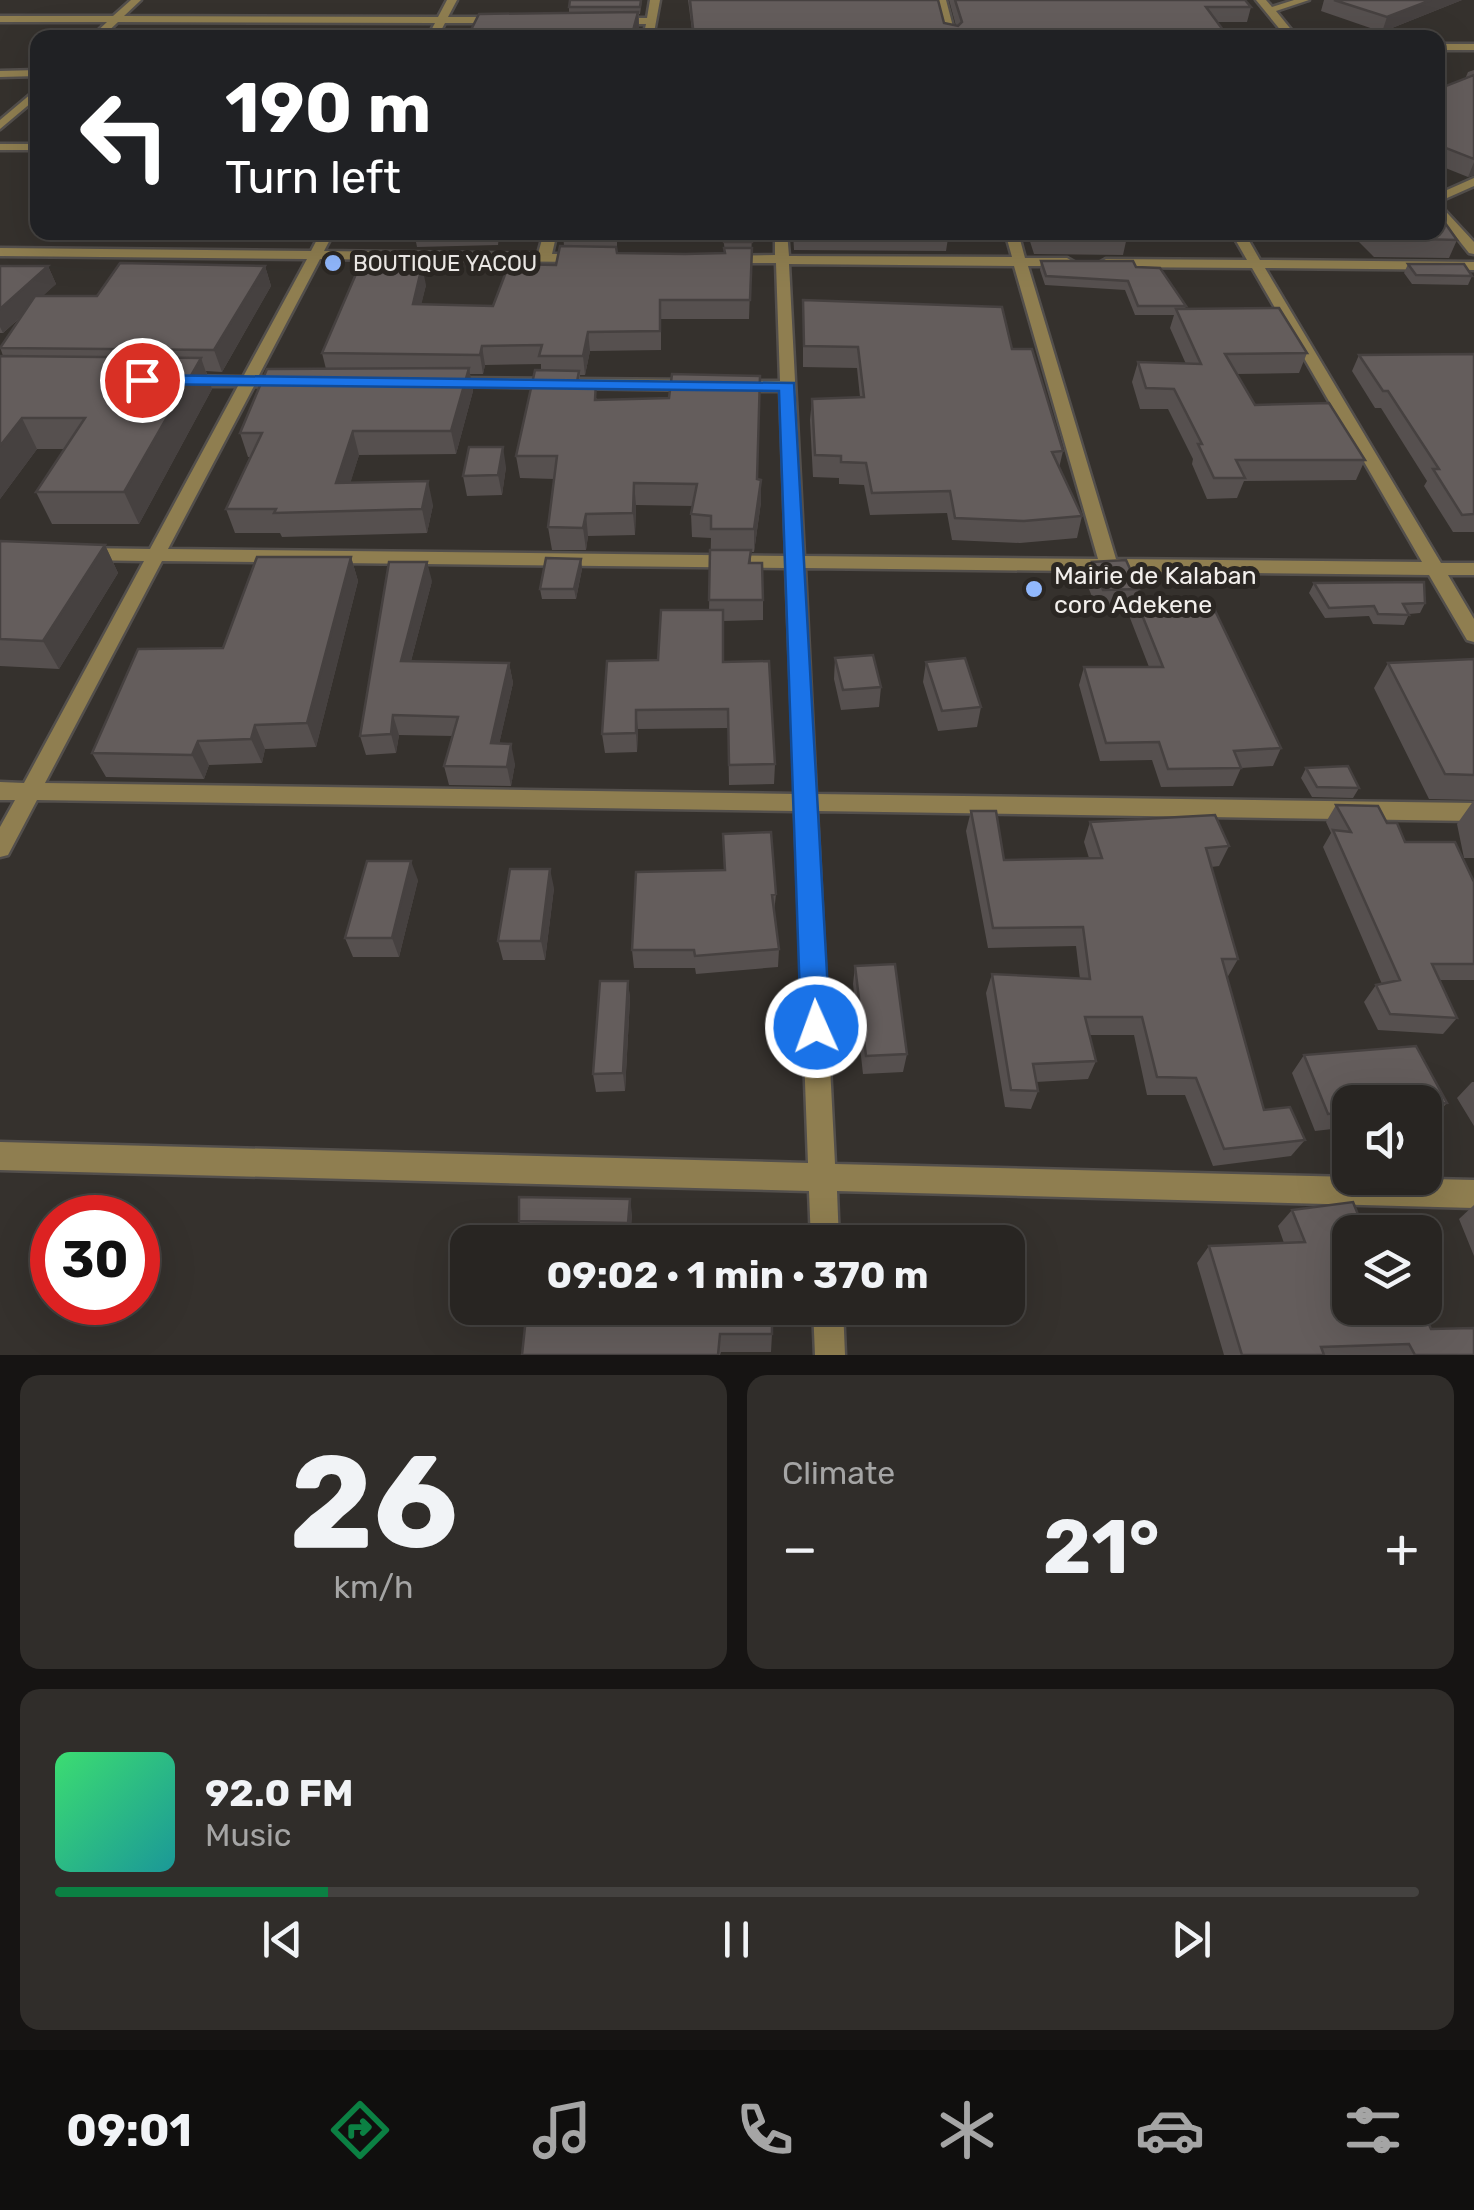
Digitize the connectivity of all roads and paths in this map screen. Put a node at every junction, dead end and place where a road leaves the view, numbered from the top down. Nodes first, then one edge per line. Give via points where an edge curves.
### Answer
1 (136, 0) edge
2 (452, 0) edge
3 (656, 0) edge
4 (942, 0) edge
5 (1261, 0) edge
6 (1304, 0) edge
7 (1270, 10) junction
8 (0, 19) edge
9 (115, 19) junction
10 (442, 20) junction
11 (517, 20) edge
12 (592, 21) edge
13 (649, 21) junction
14 (103, 30) edge
15 (436, 30) edge
16 (648, 30) edge
17 (949, 30) edge
18 (1286, 30) edge
19 (1445, 47) edge
20 (1474, 47) edge
21 (30, 73) edge
22 (0, 74) edge
23 (30, 98) edge
24 (0, 126) edge
25 (0, 146) edge
26 (30, 147) edge
27 (1474, 182) edge
28 (1445, 195) edge
29 (1445, 215) edge
30 (324, 240) edge
31 (548, 240) edge
32 (782, 240) edge
33 (1013, 240) edge
34 (1242, 240) edge
35 (1474, 250) edge
36 (0, 252) edge
37 (316, 255) junction
38 (544, 257) junction
39 (604, 258) edge
40 (703, 259) edge
41 (782, 260) junction
42 (1020, 262) junction
43 (1079, 262) edge
44 (1098, 262) edge
45 (1255, 264) junction
46 (1474, 266) edge
47 (172, 380) edge
48 (249, 381) junction
49 (309, 382) edge
50 (428, 383) edge
51 (788, 386) junction
52 (58, 554) edge
53 (156, 555) junction
54 (796, 562) junction
55 (1109, 565) junction
56 (1435, 568) junction
57 (1474, 568) edge
58 (1474, 635) edge
59 (0, 791) edge
60 (30, 791) junction
61 (806, 803) junction
62 (1474, 812) edge
63 (0, 848) edge
64 (0, 1156) edge
65 (822, 1177) junction
66 (1474, 1194) edge
67 (824, 1225) edge
68 (829, 1325) edge
69 (830, 1355) edge

1 - 9 street
2 - 10 street
3 - 13 street
4 - 17 street
5 - 7 street
6 - 7 street
7 - 18 street
8 - 9 street
9 - 10 street
9 - 14 street
10 - 11 street
10 - 15 street
12 - 13 street
13 - 16 street
19 - 20 street
21 - 22 street
23 - 24 street
25 - 26 street
27 - 28 street
29 - 35 street
30 - 37 street
31 - 38 street
32 - 41 street
33 - 42 street
34 - 45 street
36 - 37 street
37 - 38 street
37 - 48 street
38 - 39 street
40 - 41 street
41 - 42 street
41 - 51 street
42 - 43 street
42 - 55 street
44 - 45 street
45 - 46 street
45 - 56 street
47 - 48 street
48 - 49 street
48 - 53 street
50 - 51 street
51 - 54 street
52 - 53 street
53 - 54 street
53 - 60 street
54 - 55 street
54 - 61 street
55 - 56 street
56 - 57 street
56 - 58 street
59 - 60 street
60 - 61 street
60 - 63 street
61 - 62 street
61 - 65 street
64 - 65 street
65 - 66 street
65 - 67 street
68 - 69 street

